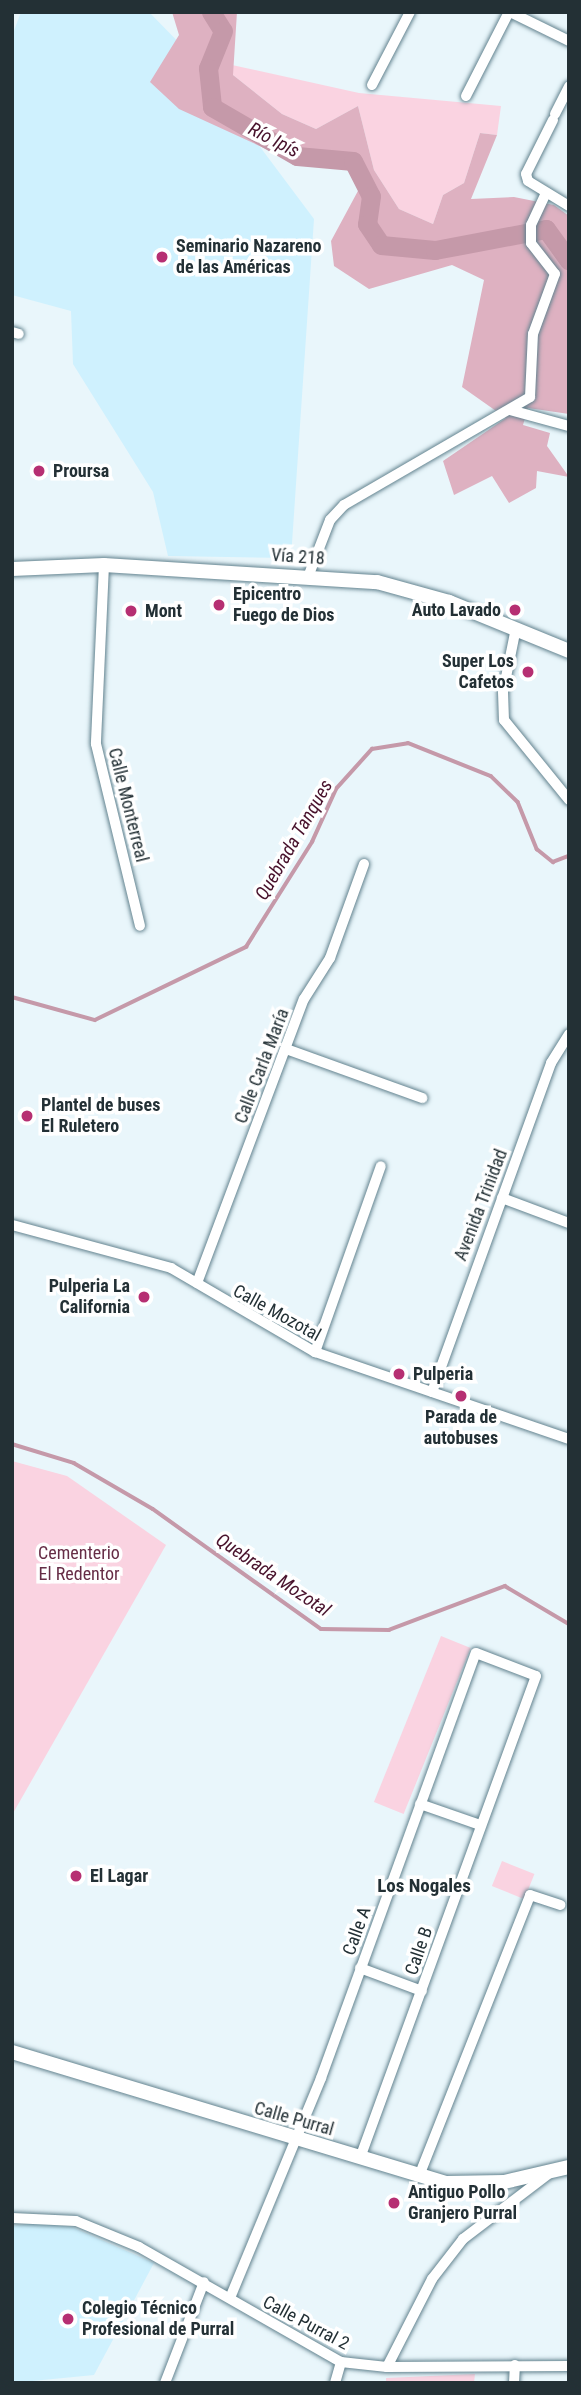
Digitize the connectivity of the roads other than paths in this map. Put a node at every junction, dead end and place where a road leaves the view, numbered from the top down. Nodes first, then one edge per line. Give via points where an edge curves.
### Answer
1 (410, 12) edge
2 (509, 12) edge
3 (569, 41) edge
4 (372, 85) dead end
5 (569, 86) edge
6 (466, 96) dead end
7 (546, 193) junction
8 (569, 205) edge
9 (510, 410) junction
10 (569, 426) edge
11 (104, 565) junction
12 (12, 569) edge
13 (308, 577) junction
14 (516, 628) junction
15 (569, 651) edge
16 (569, 800) edge
17 (364, 864) dead end
18 (140, 926) dead end
19 (569, 1034) edge
20 (286, 1049) junction
21 (422, 1098) dead end
22 (381, 1166) dead end
23 (502, 1198) junction
24 (569, 1223) edge
25 (12, 1225) edge
26 (197, 1283) junction
27 (315, 1352) junction
28 (432, 1392) junction
29 (568, 1436) edge
30 (476, 1653) joint
31 (420, 1804) junction
32 (480, 1825) junction
33 (560, 1905) dead end
34 (360, 1969) junction
35 (422, 1991) junction
36 (12, 2052) edge
37 (296, 2140) junction
38 (360, 2158) junction
39 (569, 2166) edge
40 (553, 2171) junction
41 (419, 2176) junction
42 (12, 2218) edge
43 (204, 2282) junction
44 (230, 2298) junction
45 (341, 2362) junction
46 (515, 2365) junction
47 (569, 2366) edge
48 (387, 2367) junction
49 (165, 2383) edge
50 (335, 2383) edge
51 (514, 2383) edge

1 - 4 street
2 - 3 street
2 - 6 street
5 - 7 street via 526,174
7 - 8 street
7 - 9 street via 531,235 555,274 533,334 530,397
9 - 10 street
9 - 13 street via 344,505 330,520
11 - 12 street, Vía 218
11 - 13 street, Vía 218
11 - 18 street, Calle Monterreal via 96,744
13 - 14 street, Vía 218 via 377,582
14 - 15 street, Vía 218
14 - 16 street via 504,720
17 - 20 street, Calle Carla María
19 - 23 street, Avenida Trinidad via 551,1063
20 - 21 street
20 - 26 street, Calle Carla María
22 - 27 street
23 - 24 street
23 - 28 street, Avenida Trinidad
25 - 26 street, Calle Mozotal via 140,1258
26 - 27 street, Calle Mozotal
27 - 28 street, Calle Mozotal
28 - 29 street, Calle Mozotal
30 - 31 street, Calle A
30 - 32 street, Calle B via 536,1676
31 - 32 street
31 - 34 street, Calle A
32 - 35 street, Calle B
33 - 41 street via 530,1895
34 - 35 street
34 - 37 street, Calle A
35 - 38 street, Calle B
36 - 37 street, Calle Purral
37 - 38 street, Calle Purral
37 - 44 street, Calle A
38 - 41 street, Calle Purral
39 - 40 street, Calle Purral
40 - 41 street, Calle Purral via 467,2184
40 - 48 street via 463,2239 432,2278
42 - 43 street, Calle Purral 2 via 76,2221
43 - 44 street, Calle Purral 2
43 - 49 street
44 - 45 street, Calle Purral 2
45 - 48 street, Calle Purral 2
45 - 50 street
46 - 47 street, Calle Purral 2
46 - 48 street, Calle Purral 2
46 - 51 street

